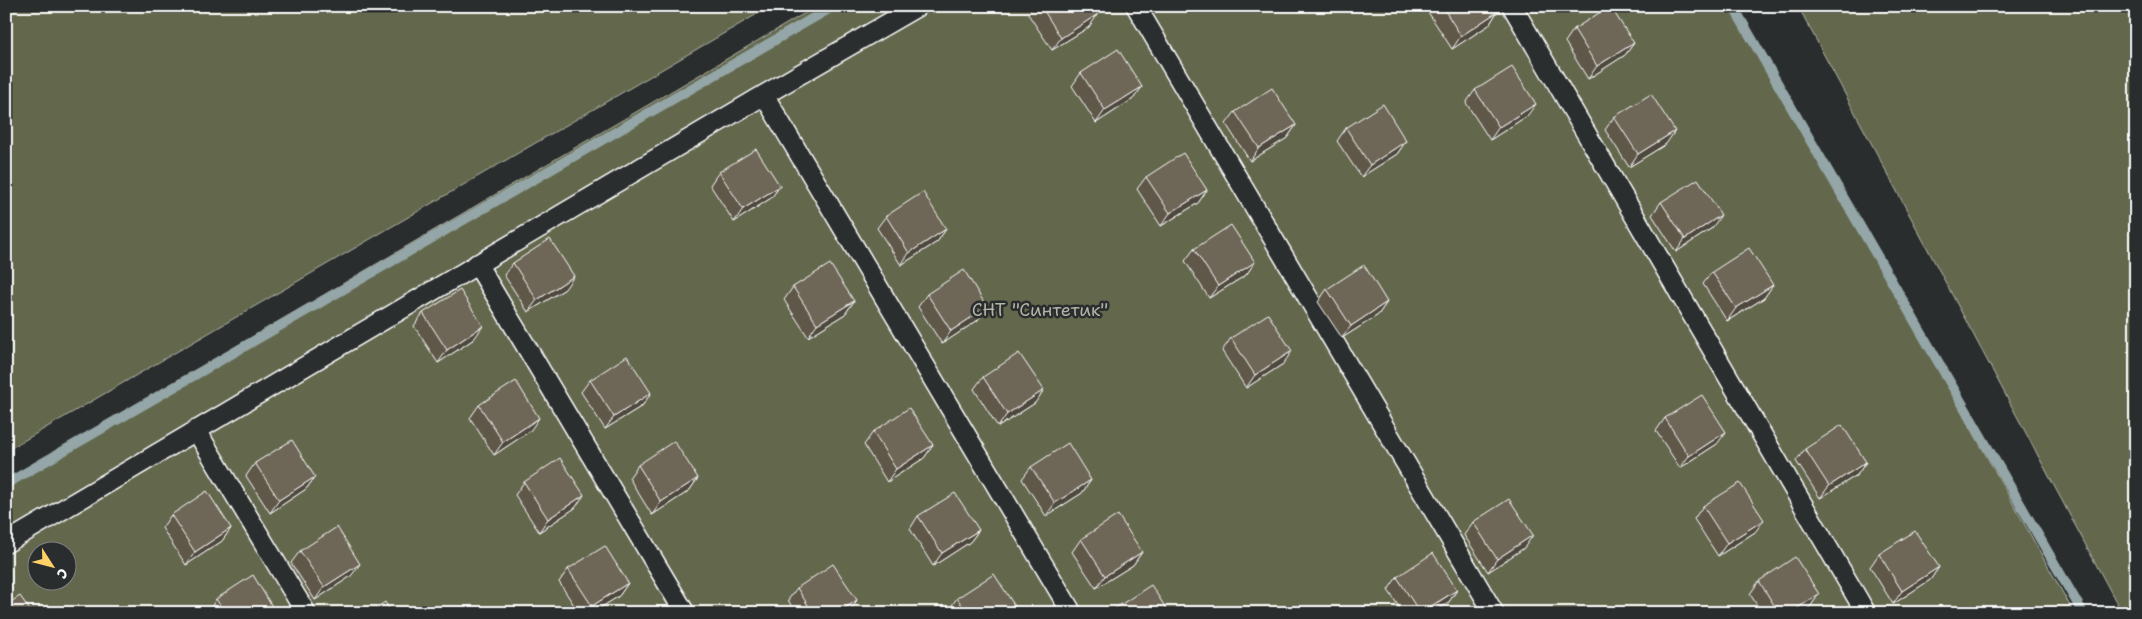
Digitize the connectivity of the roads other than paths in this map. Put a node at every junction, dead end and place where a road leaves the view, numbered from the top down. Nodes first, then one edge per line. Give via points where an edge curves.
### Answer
1 (918, 6) edge
2 (1136, 6) edge
3 (1512, 6) edge
4 (764, 95) junction
5 (477, 264) junction
6 (196, 430) junction
7 (6, 543) edge
8 (306, 613) edge
9 (685, 613) edge
10 (1072, 613) edge
11 (1494, 613) edge
12 (1866, 613) edge

1 - 4 lane
2 - 11 lane
3 - 12 lane
4 - 5 lane
4 - 10 lane
5 - 6 lane
5 - 9 lane
6 - 7 lane
6 - 8 lane

